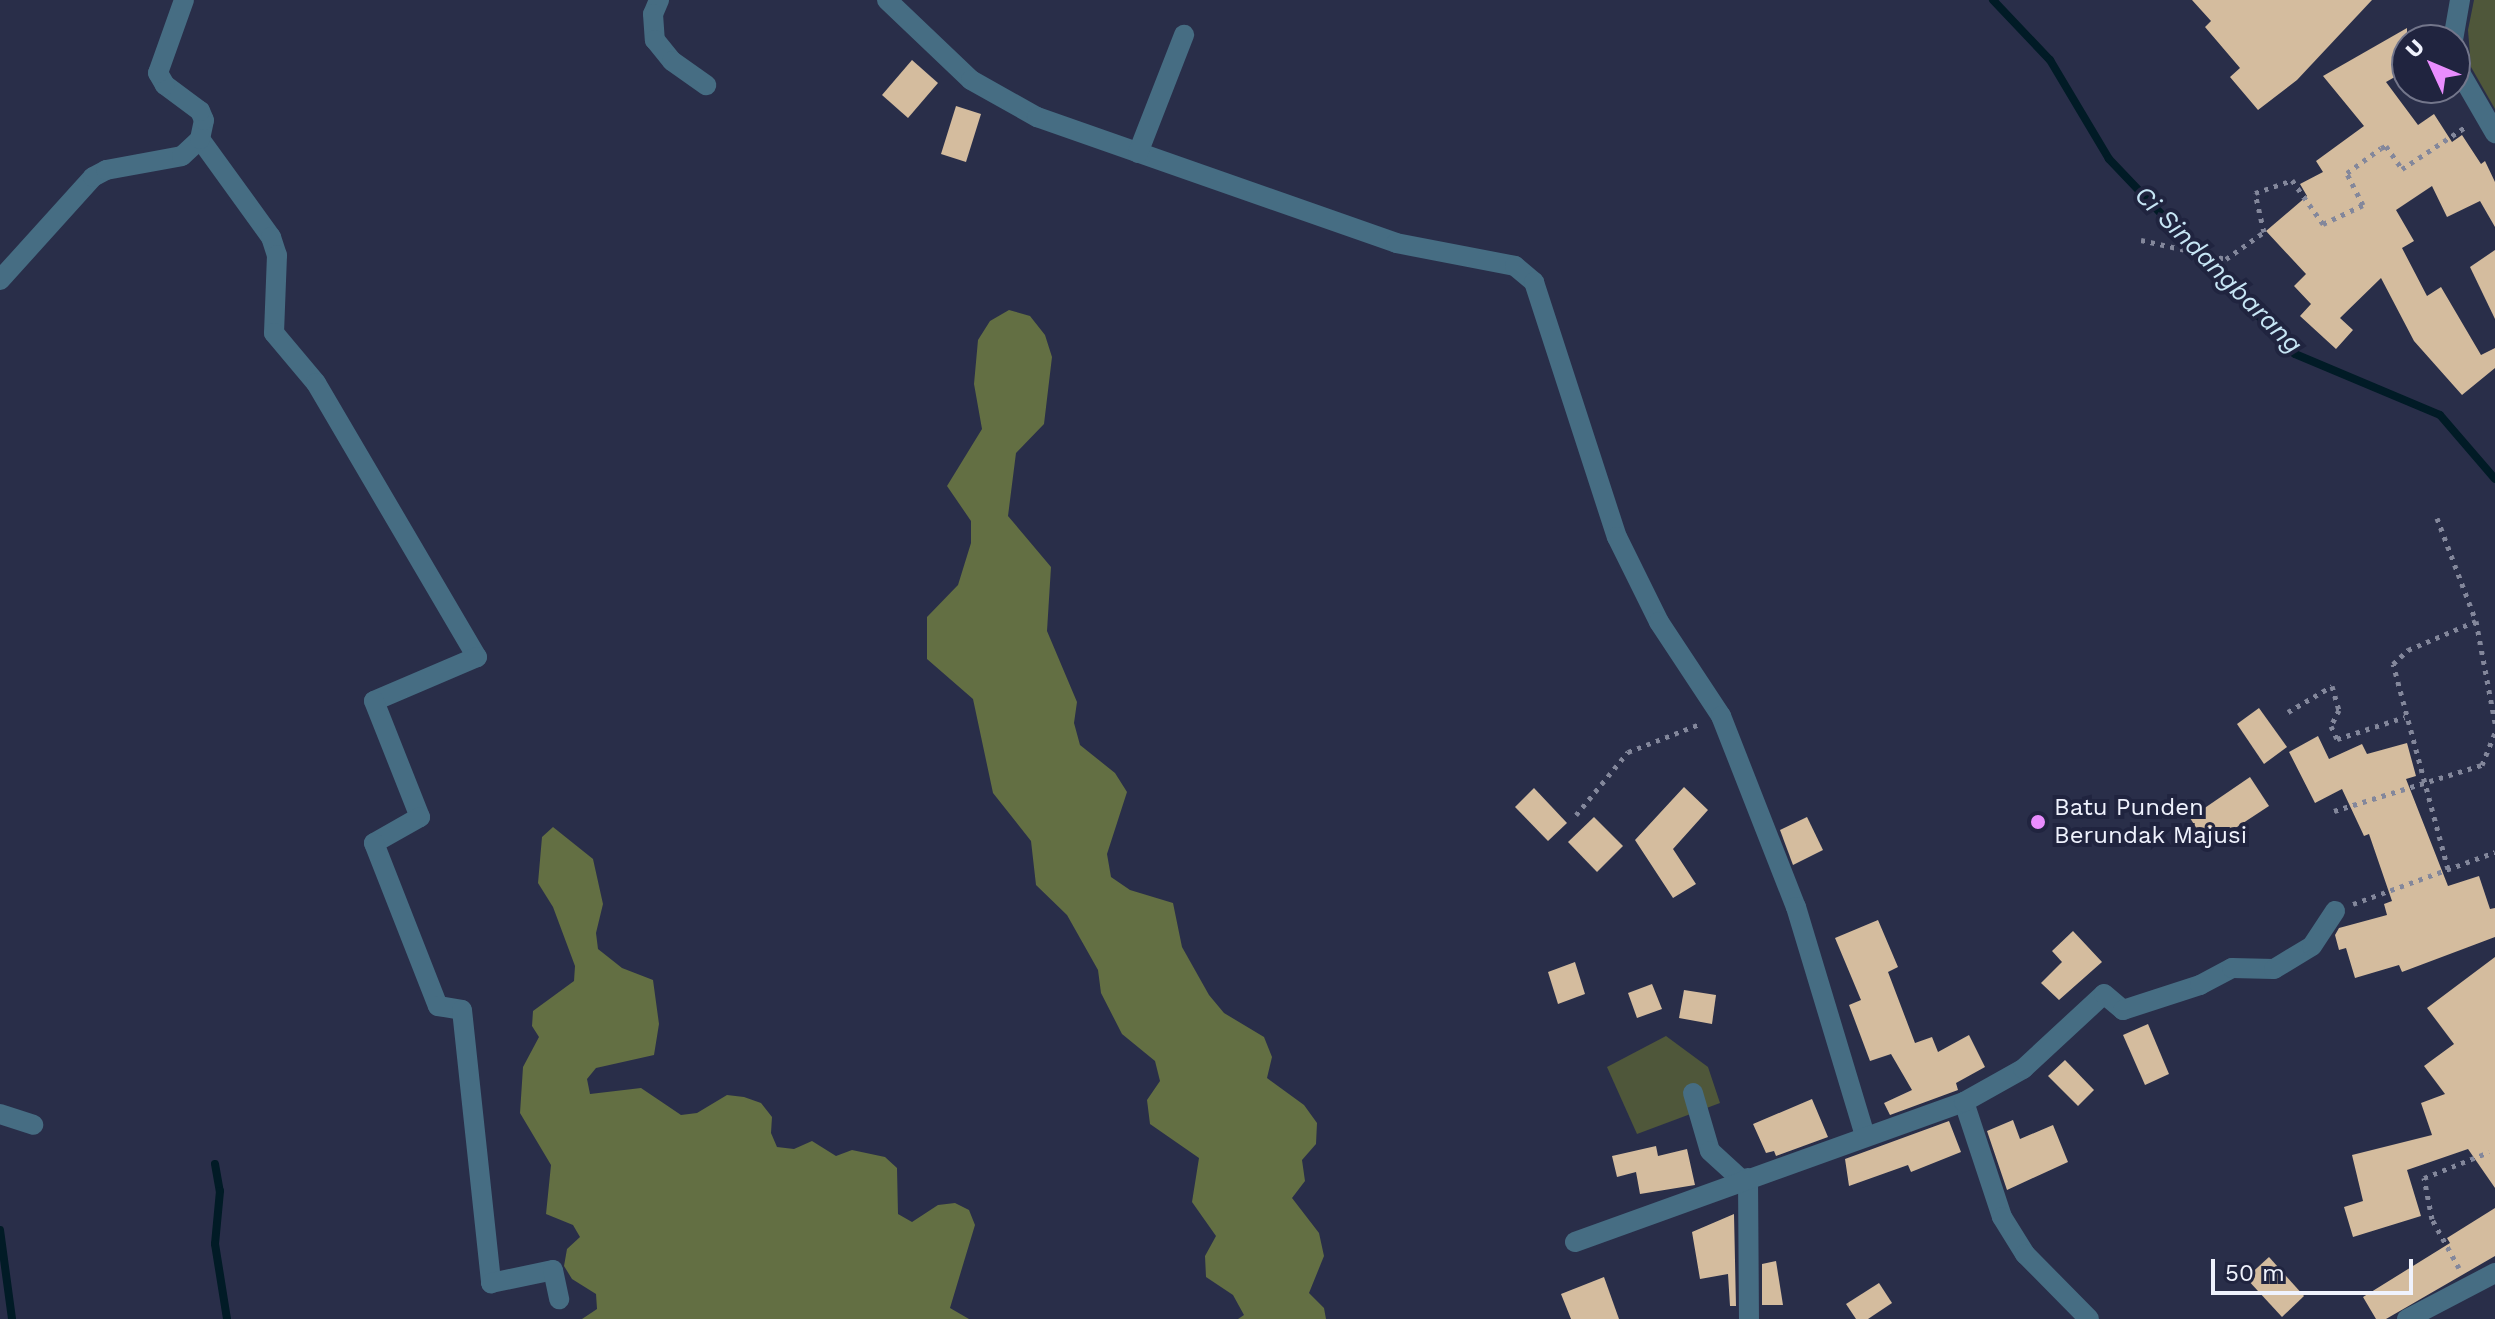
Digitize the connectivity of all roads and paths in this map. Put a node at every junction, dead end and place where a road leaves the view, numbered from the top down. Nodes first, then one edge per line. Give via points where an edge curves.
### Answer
1 (184, 0) edge
2 (659, 0) edge
3 (887, 0) edge
4 (2460, 0) edge
5 (2456, 24) edge
6 (1184, 35) dead end
7 (706, 85) dead end
8 (2471, 95) edge
9 (2482, 117) junction
10 (2495, 133) edge
11 (200, 139) junction
12 (1138, 153) junction
13 (2141, 240) dead end
14 (0, 280) edge
15 (2437, 518) dead end
16 (2476, 621) junction
17 (2288, 712) dead end
18 (1721, 716) junction
19 (2405, 717) junction
20 (2495, 723) edge
21 (2495, 733) edge
22 (2423, 780) junction
23 (2334, 811) dead end
24 (1576, 815) dead end
25 (2495, 852) edge
26 (2448, 869) junction
27 (2335, 911) joint
28 (1693, 1093) dead end
29 (1964, 1102) junction
30 (0, 1114) edge
31 (33, 1125) dead end
32 (1865, 1136) junction
33 (2489, 1152) dead end
34 (1746, 1179) junction
35 (1575, 1242) dead end
36 (2495, 1273) edge
37 (2469, 1287) junction
38 (559, 1299) dead end
39 (1749, 1319) edge
40 (2089, 1319) edge
41 (2407, 1319) edge

1 - 11 street via 159,79 204,120
2 - 7 street via 653,14 655,40 672,61
3 - 12 street via 971,80 1005,102
4 - 5 street
6 - 12 street
8 - 9 street
9 - 10 street
9 - 13 path via 2402,169 2386,146 2381,148 2347,173 2363,205 2323,224 2292,180 2255,193 2264,232 2226,259
11 - 14 street via 182,156 93,177
11 - 38 street via 271,237 277,255 274,333 316,383 477,657 374,701 420,817 374,843 438,1006 462,1010 491,1283 553,1270
12 - 18 street via 1396,243 1503,262 1526,272 1568,376 1617,537 1659,622
15 - 16 path
16 - 19 path via 2397,657 2394,674
16 - 20 path
17 - 19 path via 2332,686 2339,710 2331,726 2337,739
18 - 24 path via 1628,752
18 - 32 street via 1796,907
19 - 22 path
21 - 22 path via 2493,749 2482,765
22 - 23 path
22 - 26 path
25 - 26 path
26 - 27 path
27 - 29 street via 2312,946 2274,969 2232,968 2200,985 2123,1010 2104,994 2023,1069
28 - 34 street via 1710,1151
29 - 32 street
29 - 40 street via 2002,1217 2025,1254
30 - 31 street
32 - 34 street
33 - 37 path via 2424,1178 2432,1219
34 - 35 street
34 - 39 street
36 - 37 street
37 - 41 street

